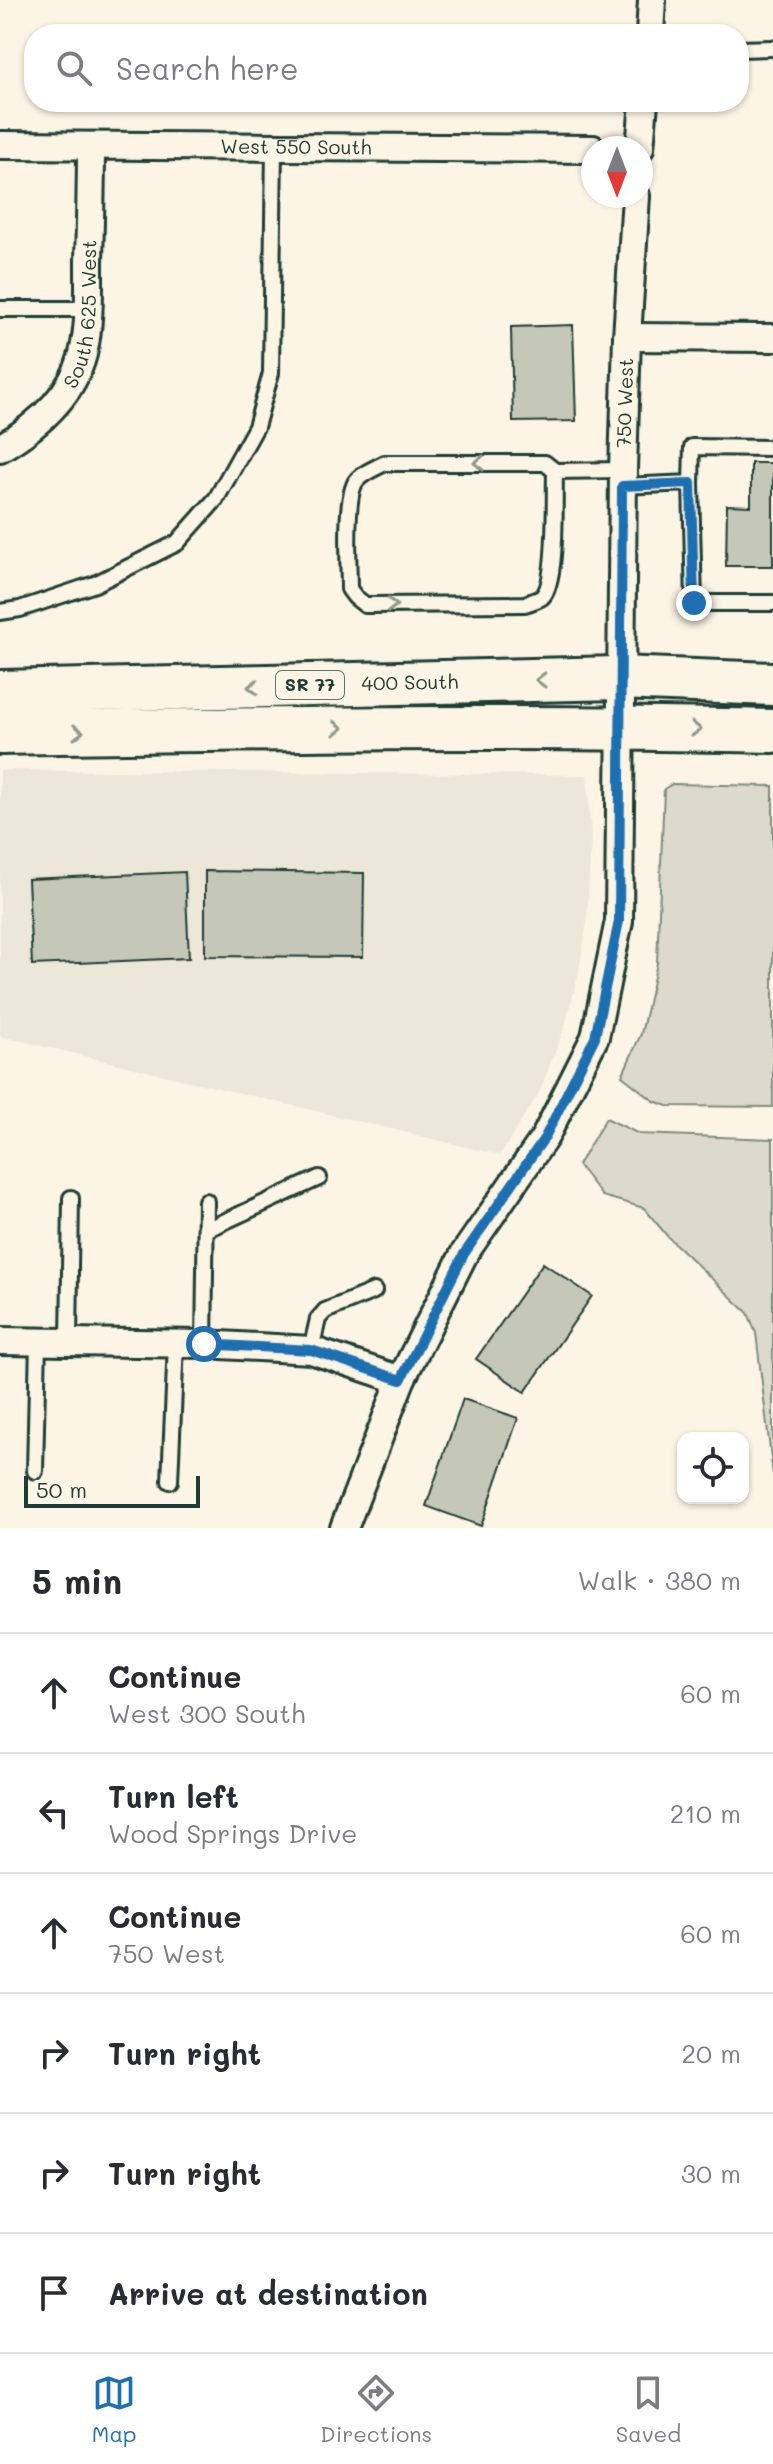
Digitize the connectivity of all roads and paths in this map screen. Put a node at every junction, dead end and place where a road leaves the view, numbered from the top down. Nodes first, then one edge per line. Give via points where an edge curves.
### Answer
1 (652, 0) edge
2 (651, 24) edge
3 (773, 48) edge
4 (749, 49) edge
5 (643, 112) edge
6 (641, 136) edge
7 (0, 145) edge
8 (91, 146) junction
9 (274, 147) junction
10 (581, 149) edge
11 (635, 208) edge
12 (0, 309) edge
13 (88, 309) junction
14 (627, 337) junction
15 (773, 338) edge
16 (0, 448) edge
17 (773, 448) edge
18 (555, 471) junction
19 (622, 478) junction
20 (691, 483) junction
21 (773, 603) edge
22 (0, 612) edge
23 (773, 684) edge
24 (0, 692) edge
25 (619, 703) junction
26 (773, 731) edge
27 (0, 733) edge
28 (319, 1178) dead end
29 (71, 1198) dead end
30 (206, 1201) dead end
31 (206, 1230) junction
32 (374, 1291) dead end
33 (0, 1341) edge
34 (38, 1341) junction
35 (69, 1342) junction
36 (176, 1343) junction
37 (204, 1344) junction
38 (311, 1350) junction
39 (401, 1380) junction
40 (35, 1471) dead end
41 (170, 1481) dead end
42 (344, 1528) edge

1 - 2 street
3 - 4 lane
5 - 6 street
7 - 8 street, West 550 South
8 - 9 street, West 550 South
8 - 13 street, South 625 West
9 - 10 street, West 550 South
9 - 22 lane via 271,373 256,427 216,499 177,543 95,584
11 - 14 street, 750 West
12 - 13 lane
13 - 16 street, South 625 West via 83,353 69,385 39,421
14 - 15 street
14 - 19 street, 750 West
17 - 20 lane via 692,447
18 -> 18 lane via 545,463 385,463 368,471 350,496 349,589 365,605 525,604 543,597 553,558
18 - 19 lane
19 - 20 lane
19 - 25 street, 750 West
20 - 21 lane via 694,603
23 - 25 main road, 400 South / SR 77
25 -> 24 main road, 400 South / SR 77
25 -> 26 main road, 400 South / SR 77
27 -> 25 main road, 400 South / SR 77 via 388,727
25 - 39 street, 750 West via 619,921 595,1037 545,1137 464,1254
28 - 31 lane
29 - 35 lane
30 - 31 lane
31 - 37 lane
32 - 38 lane via 325,1311
33 - 34 street
34 - 35 street
34 - 40 lane
35 - 36 street
36 - 37 street
36 - 41 lane
37 - 38 street
38 - 39 street
39 - 42 street, 750 West

